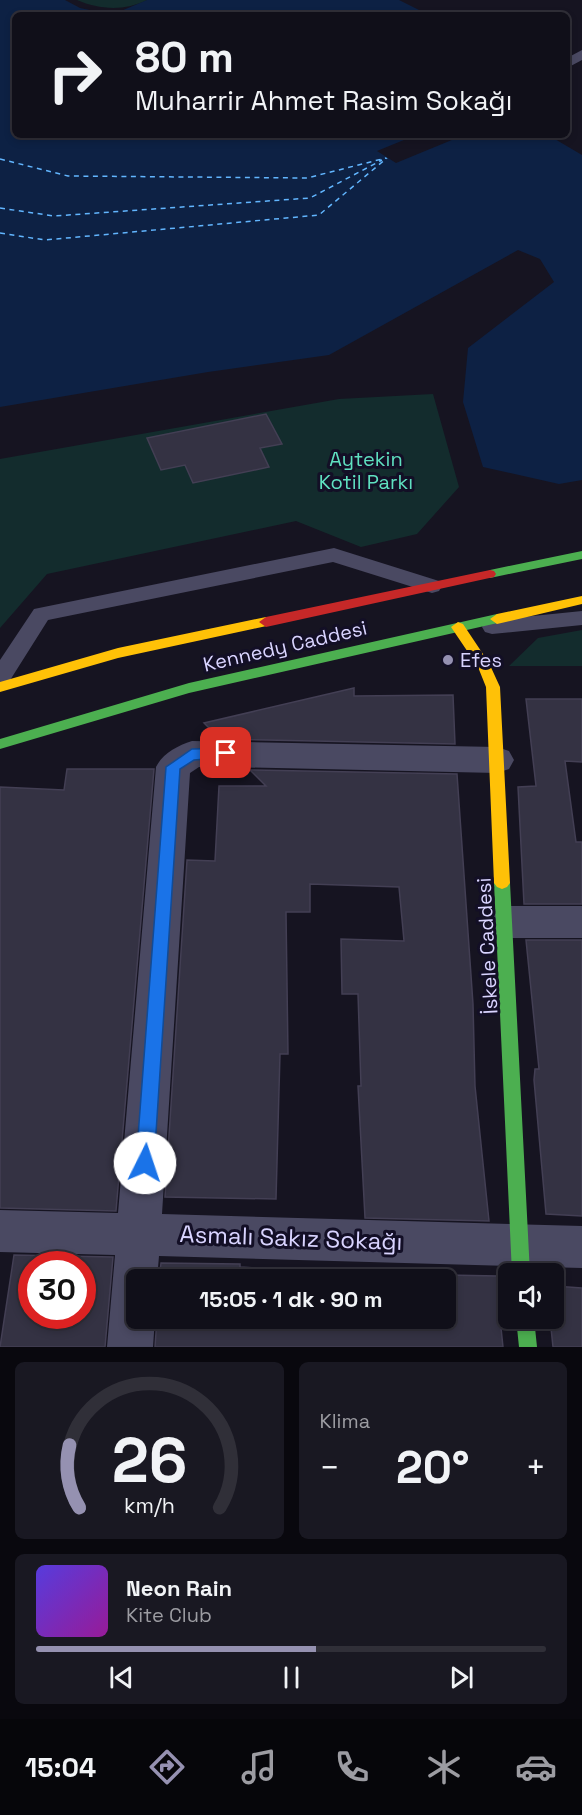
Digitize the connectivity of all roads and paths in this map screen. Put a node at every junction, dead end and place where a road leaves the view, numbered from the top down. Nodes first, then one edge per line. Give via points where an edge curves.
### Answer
1 (582, 555) edge
2 (432, 586) junction
3 (582, 600) edge
4 (582, 618) edge
5 (458, 627) junction
6 (0, 680) edge
7 (0, 687) edge
8 (0, 744) edge
9 (497, 760) junction
10 (506, 922) junction
11 (582, 922) edge
12 (0, 1231) edge
13 (140, 1233) junction
14 (582, 1246) edge
15 (520, 1259) edge
16 (526, 1329) edge
17 (130, 1347) edge
18 (528, 1347) edge

1 - 2 main road, Kennedy Caddesi
2 - 6 lane via 334,555 41,614
2 - 7 main road, Kennedy Caddesi via 118,653
3 - 5 main road, Kennedy Caddesi
4 - 5 lane
5 - 8 main road, Kennedy Caddesi via 189,688
5 - 9 main road, İskele Caddesi via 493,687
9 - 10 main road, İskele Caddesi
9 - 13 street via 226,753 192,754 173,767
10 - 11 street
10 - 15 main road, İskele Caddesi
12 - 13 street, Asmalı Sakız Sokağı
13 - 15 street, Asmalı Sakız Sokağı
13 - 17 street
14 - 15 street, Asmalı Sakız Sokağı
16 - 18 main road

